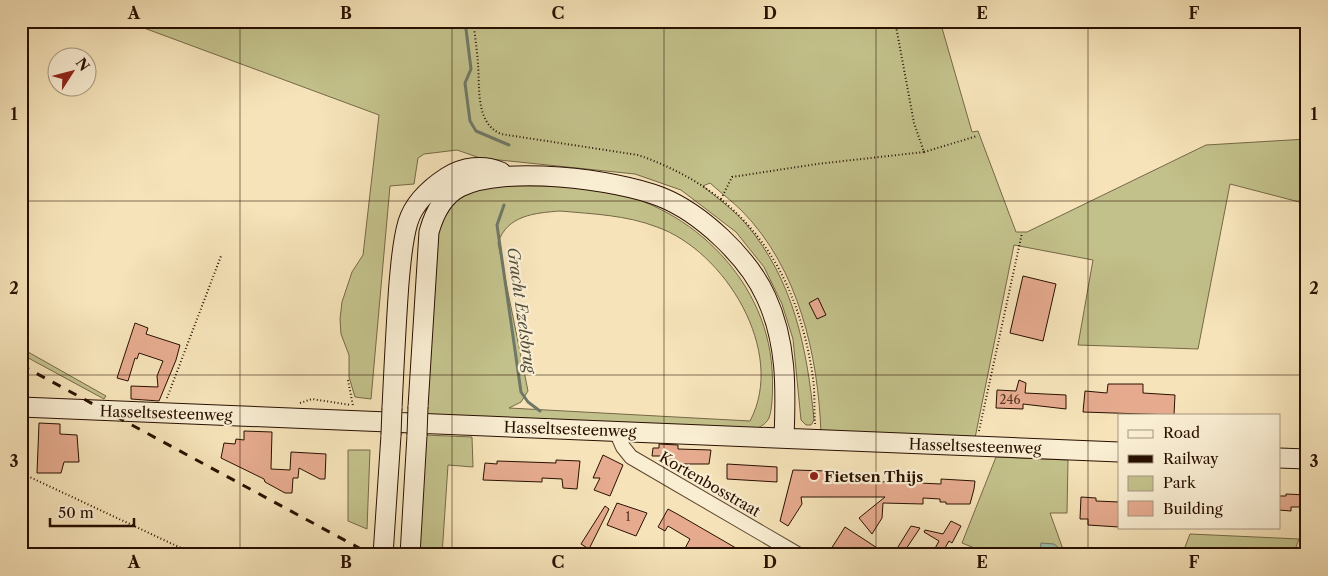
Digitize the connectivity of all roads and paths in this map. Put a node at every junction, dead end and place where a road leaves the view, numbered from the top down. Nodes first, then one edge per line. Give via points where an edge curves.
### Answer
1 (895, 21) edge
2 (977, 136) dead end
3 (924, 152) junction
4 (511, 176) junction
5 (722, 199) dead end
6 (1022, 233) dead end
7 (220, 256) dead end
8 (348, 380) dead end
9 (21, 407) edge
10 (162, 412) junction
11 (356, 420) junction
12 (616, 431) junction
13 (784, 438) junction
14 (976, 446) junction
15 (1118, 452) edge
16 (1280, 458) edge
17 (1307, 460) edge
18 (21, 473) edge
19 (410, 550) edge
20 (196, 555) edge
21 (383, 555) edge
22 (799, 555) edge

1 - 3 path via 914,123
2 - 3 path
3 - 5 path via 732,177
4 - 13 main road via 588,180 633,189 661,197 693,214 718,235 766,296 777,329 785,368
4 - 19 main road, bridge via 479,180 459,188 435,212 429,232
4 - 21 main road, bridge via 493,168 473,167 453,173 432,187 408,222 398,300
6 - 14 path
7 - 10 path
8 - 11 path
9 - 10 main road, Hasseltsesteenweg
10 - 11 main road, Hasseltsesteenweg
11 - 12 main road, Hasseltsesteenweg
12 - 13 main road, Hasseltsesteenweg
12 - 22 street, Kortenbosstraat via 631,457
13 - 14 main road, Hasseltsesteenweg
14 - 15 main road, Hasseltsesteenweg
16 - 17 main road
18 - 20 path

